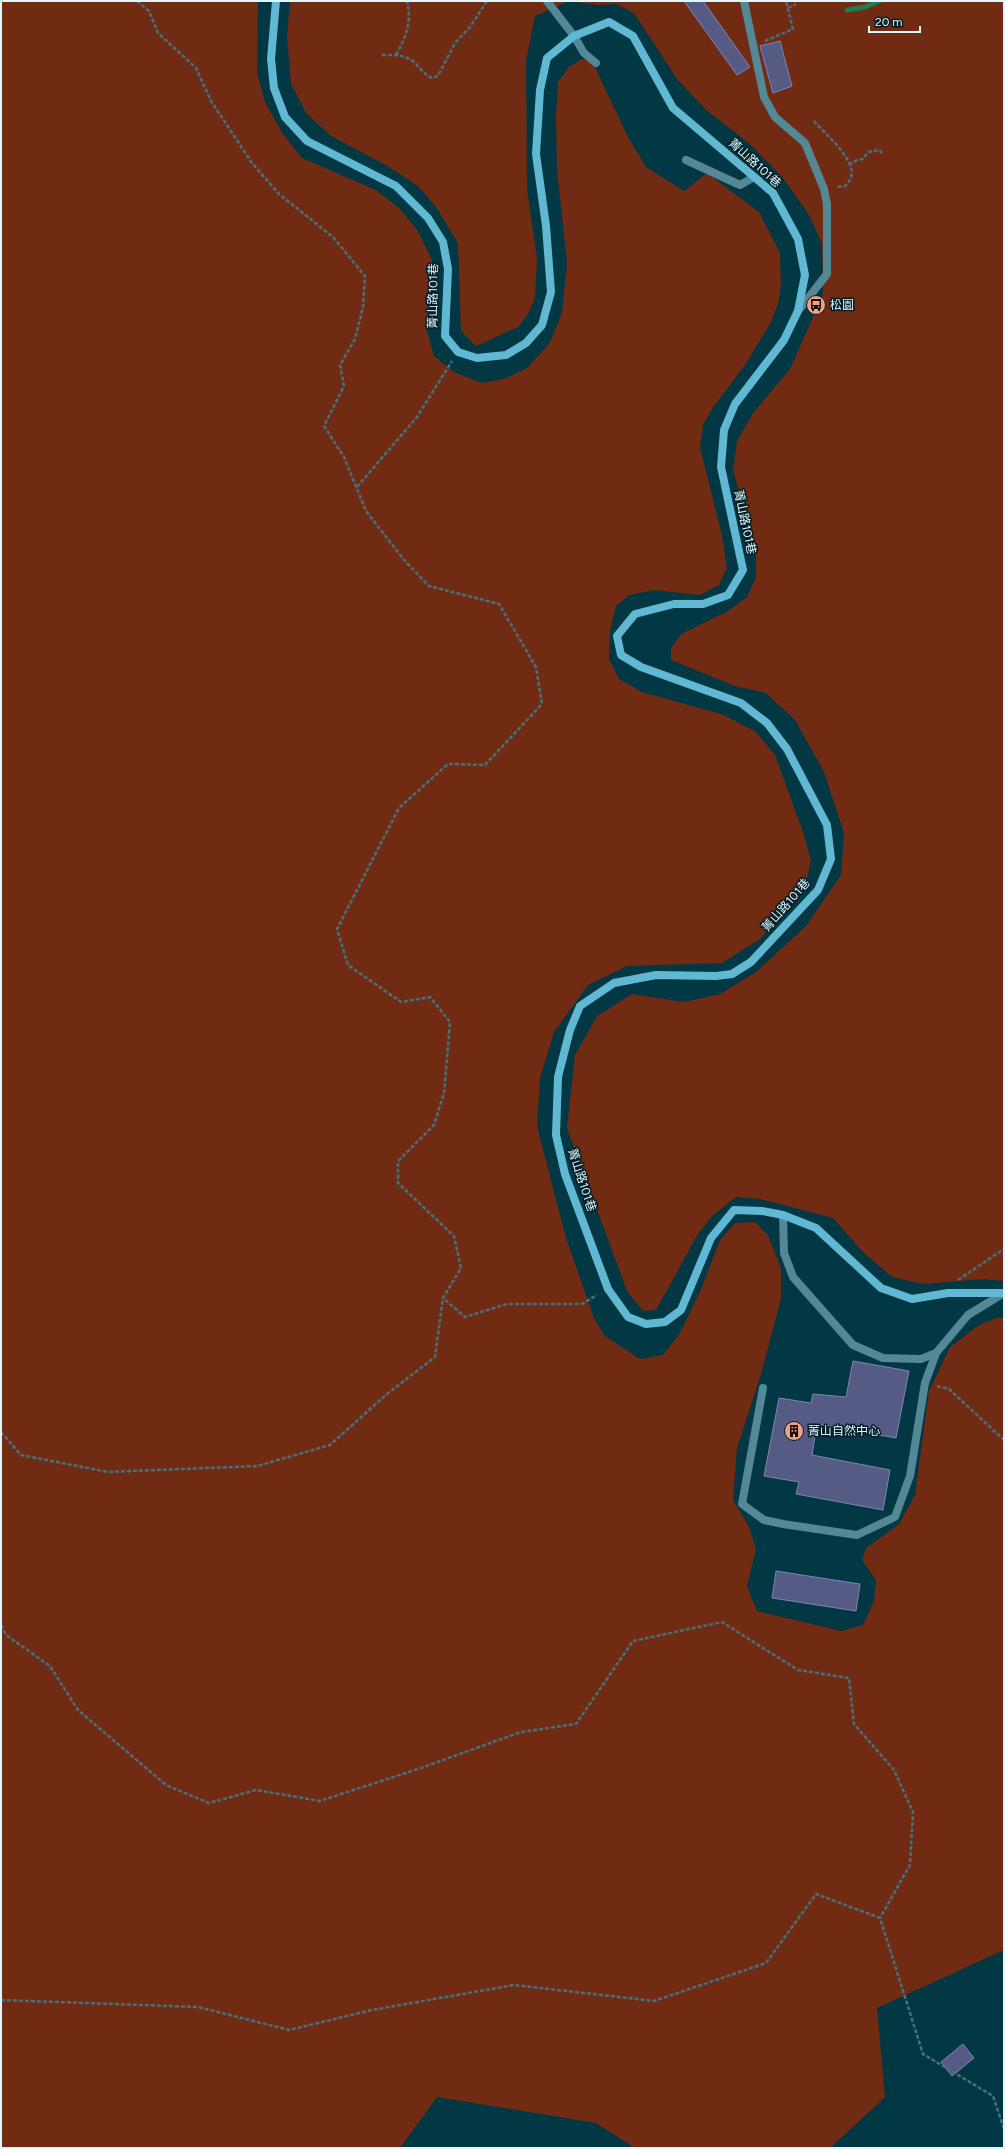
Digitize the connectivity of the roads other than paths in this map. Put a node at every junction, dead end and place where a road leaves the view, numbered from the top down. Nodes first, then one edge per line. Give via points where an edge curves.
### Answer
1 (276, 1) edge
2 (546, 1) edge
3 (744, 1) edge
4 (574, 36) junction
5 (596, 63) dead end
6 (686, 160) dead end
7 (754, 177) junction
8 (798, 311) junction
9 (783, 1215) junction
10 (1004, 1293) edge
11 (936, 1352) junction
12 (763, 1388) dead end

1 - 4 street, 菁山路101巷 via 271,59 274,88 285,117 308,141 396,186 428,218 443,242 448,270 444,336 458,352 477,358 506,355 526,343 542,325 550,292 546,226 536,154 540,90 547,58
2 - 4 lane
3 - 8 lane via 764,96 775,117 804,143 824,189 827,274
4 - 5 lane via 584,53
4 - 7 street, 菁山路101巷 via 609,22 633,36 674,108
6 - 7 lane via 740,185
7 - 8 street, 菁山路101巷 via 773,193 798,239 805,275
8 - 9 street, 菁山路101巷 via 784,340 735,404 724,430 720,467 743,570 728,595 703,604 674,604 635,614 617,636 621,655 641,667 741,703 767,724 787,749 826,825 831,859 818,890 751,962 732,974 656,975 614,983 580,1006 570,1030 558,1077 556,1135 564,1174 608,1289 628,1317 646,1324 665,1322 682,1310 711,1238 734,1210
9 - 10 street, 菁山路101巷 via 816,1228 880,1288 912,1299 948,1293
9 - 11 lane via 784,1253 793,1277 853,1345 883,1358 921,1359
10 - 11 lane via 968,1315
11 - 12 lane via 925,1383 910,1476 895,1517 857,1535 764,1520 742,1504

